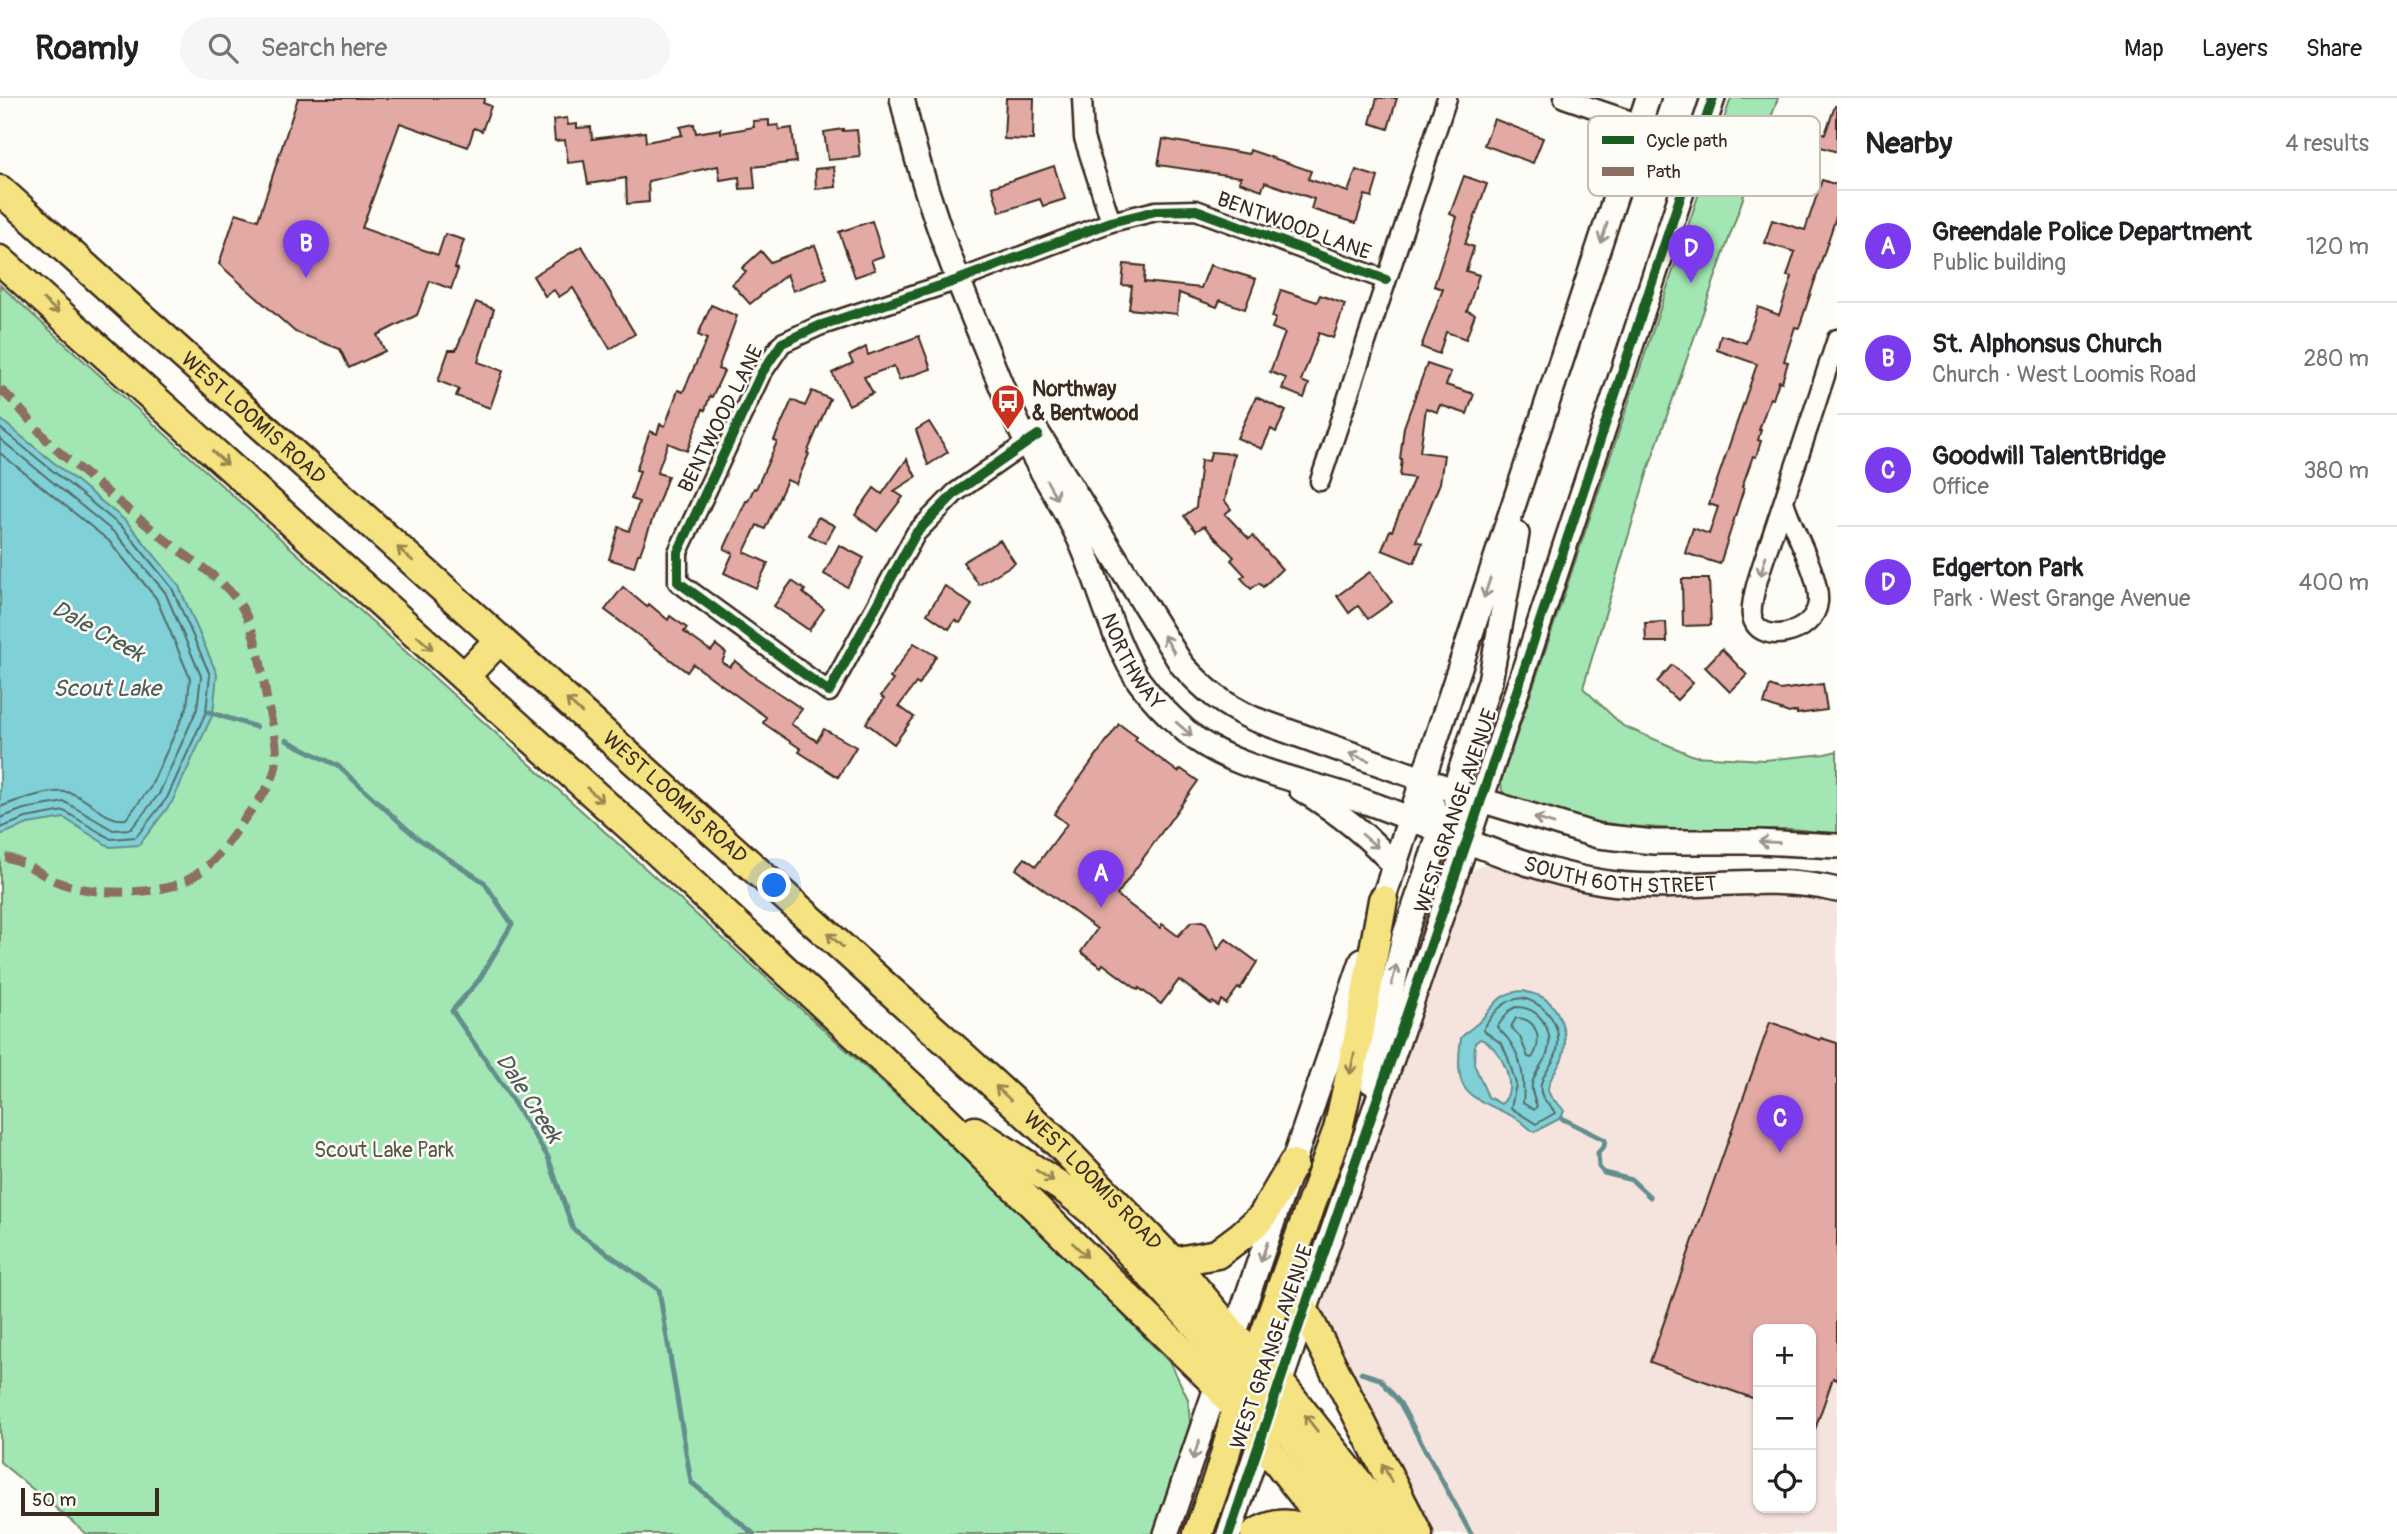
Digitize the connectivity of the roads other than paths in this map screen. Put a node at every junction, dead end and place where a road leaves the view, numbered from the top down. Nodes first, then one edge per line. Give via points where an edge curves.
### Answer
1 (902, 98) edge
2 (1082, 98) edge
3 (1447, 98) edge
4 (1564, 98) edge
5 (1648, 98) edge
6 (1713, 98) edge
7 (1617, 116) edge
8 (1642, 116) edge
9 (1707, 116) edge
10 (0, 190) edge
11 (1616, 196) edge
12 (1680, 196) edge
13 (1111, 222) junction
14 (0, 260) edge
15 (958, 280) junction
16 (1386, 280) junction
17 (1837, 340) edge
18 (1032, 439) junction
19 (1532, 452) junction
20 (1320, 481) dead end
21 (1784, 501) junction
22 (500, 639) junction
23 (464, 677) junction
24 (1275, 773) junction
25 (1423, 780) junction
26 (1454, 790) junction
27 (1481, 800) junction
28 (1411, 818) junction
29 (1441, 830) junction
30 (1467, 841) junction
31 (1837, 846) edge
32 (1395, 866) junction
33 (1837, 890) edge
34 (1383, 901) junction
35 (1356, 1162) junction
36 (1293, 1164) junction
37 (1173, 1262) junction
38 (1304, 1310) junction
39 (1247, 1386) junction
40 (1166, 1534) edge
41 (1198, 1534) edge
42 (1229, 1534) edge
43 (1255, 1534) edge
44 (1321, 1534) edge
45 (1334, 1534) edge
46 (1367, 1534) edge
47 (1399, 1534) edge
48 (1418, 1534) edge

1 - 15 street, NORTHWAY via 914,153
2 - 13 street via 1084,138
3 - 16 street
4 - 7 street
5 - 8 street, WEST GRANGE AVENUE
6 - 9 street, WEST GRANGE AVENUE
22 -> 10 main road, WEST LOOMIS ROAD
11 -> 19 street, WEST GRANGE AVENUE
12 - 27 street, WEST GRANGE AVENUE
13 - 15 street, BENTWOOD LANE
13 - 16 street, BENTWOOD LANE via 1156,211 1196,210
14 -> 23 main road
15 - 18 street, NORTHWAY via 992,362
15 - 18 street, BENTWOOD LANE via 819,326 782,343 761,373 678,552 678,582 829,692 916,533 955,493
16 - 20 street
17 - 21 street
18 -> 24 street, NORTHWAY via 1139,680 1191,735 1232,758
25 -> 18 street, NORTHWAY via 1254,719 1203,688 1182,665
19 -> 25 street, WEST GRANGE AVENUE
19 - 26 street via 1490,681
21 -> 21 street via 1752,606 1758,627 1774,634 1804,628 1818,600 1810,565
22 - 23 main road
37 -> 22 main road, WEST LOOMIS ROAD via 1060,1145
23 -> 39 main road via 926,1100 1093,1212
24 - 28 street, NORTHWAY
24 -> 32 street via 1319,800
25 - 26 street, SOUTH 60TH STREET
25 - 28 street, WEST GRANGE AVENUE
25 - 29 street
26 - 27 street, SOUTH 60TH STREET
26 - 30 street
27 - 30 street, WEST GRANGE AVENUE
31 -> 27 street, SOUTH 60TH STREET via 1654,842 1598,836
28 - 29 street, SOUTH 60TH STREET
28 - 32 street, WEST GRANGE AVENUE
29 - 30 street, SOUTH 60TH STREET
35 -> 29 street via 1394,971
30 - 33 street, SOUTH 60TH STREET via 1602,882 1668,887 1756,881
30 - 35 street, WEST GRANGE AVENUE
32 - 34 street, WEST GRANGE AVENUE
34 - 36 street, WEST GRANGE AVENUE
34 -> 39 main road via 1338,1129
35 - 38 street, WEST GRANGE AVENUE
36 - 37 main road via 1262,1217 1241,1236 1217,1254
36 -> 39 street, WEST GRANGE AVENUE
37 - 39 main road, WEST LOOMIS ROAD
38 - 39 street, WEST GRANGE AVENUE
48 -> 38 main road
39 -> 40 street, WEST GRANGE AVENUE
39 - 41 main road
39 - 42 street, WEST GRANGE AVENUE
39 - 45 main road, WEST LOOMIS ROAD
39 - 46 main road via 1291,1434
47 -> 39 main road, WEST LOOMIS ROAD
43 - 44 main road via 1287,1523

